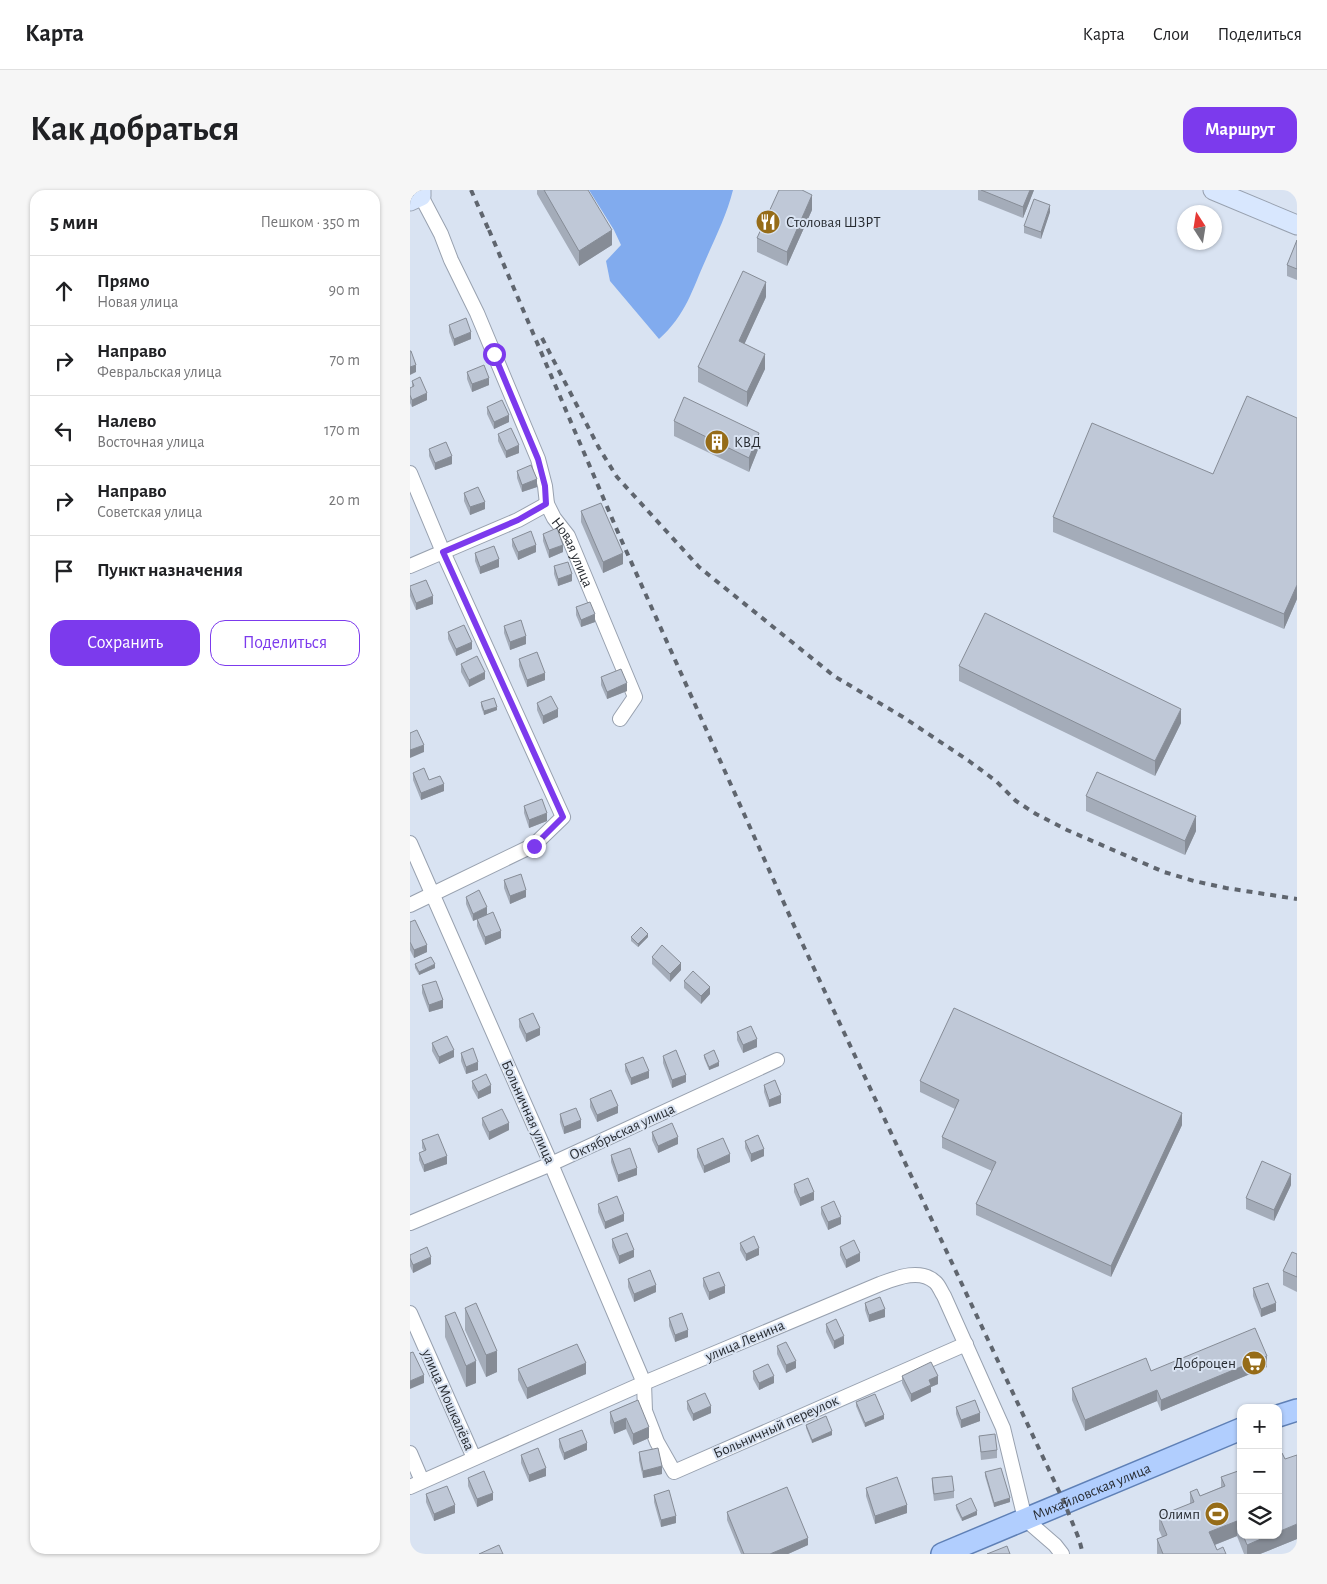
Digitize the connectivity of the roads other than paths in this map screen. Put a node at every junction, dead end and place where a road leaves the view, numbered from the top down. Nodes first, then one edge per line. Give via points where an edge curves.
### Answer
1 (1213, 190) edge
2 (418, 196) edge
3 (1297, 224) edge
4 (410, 473) edge
5 (546, 504) junction
6 (443, 552) junction
7 (410, 566) edge
8 (620, 719) dead end
9 (410, 843) edge
10 (432, 895) junction
11 (410, 905) edge
12 (777, 1060) dead end
13 (551, 1164) junction
14 (410, 1223) edge
15 (410, 1313) edge
16 (966, 1344) junction
17 (644, 1383) junction
18 (1297, 1410) edge
19 (1282, 1415) edge
20 (1237, 1431) edge
21 (410, 1454) edge
22 (474, 1458) junction
23 (416, 1484) edge
24 (1026, 1519) junction
25 (942, 1554) edge
26 (1062, 1554) edge

1 - 3 main road
2 - 5 street, Новая улица via 442,234 538,459
4 - 6 street
5 - 6 street via 518,520
5 - 8 street, Новая улица via 568,536 635,697
6 - 7 street
6 - 10 street via 563,817 534,846
9 - 10 street, Больничная улица
10 - 11 street
10 - 13 street, Больничная улица
12 - 13 street, Октябрьская улица
13 - 14 street, Октябрьская улица
13 - 17 street, Больничная улица
15 - 22 street, улица Мошкалёва
16 - 17 street, улица Ленина via 935,1282 924,1276 910,1275 880,1284
16 - 17 street, Больничный переулок via 674,1472 645,1411
16 - 24 street, улица Ленина via 1003,1428
17 - 22 street, улица Ленина
18 - 19 main road
20 - 24 main road, Михайловская улица
21 - 23 street
22 - 23 street, улица Ленина
24 - 25 main road, Михайловская улица
24 - 26 street

